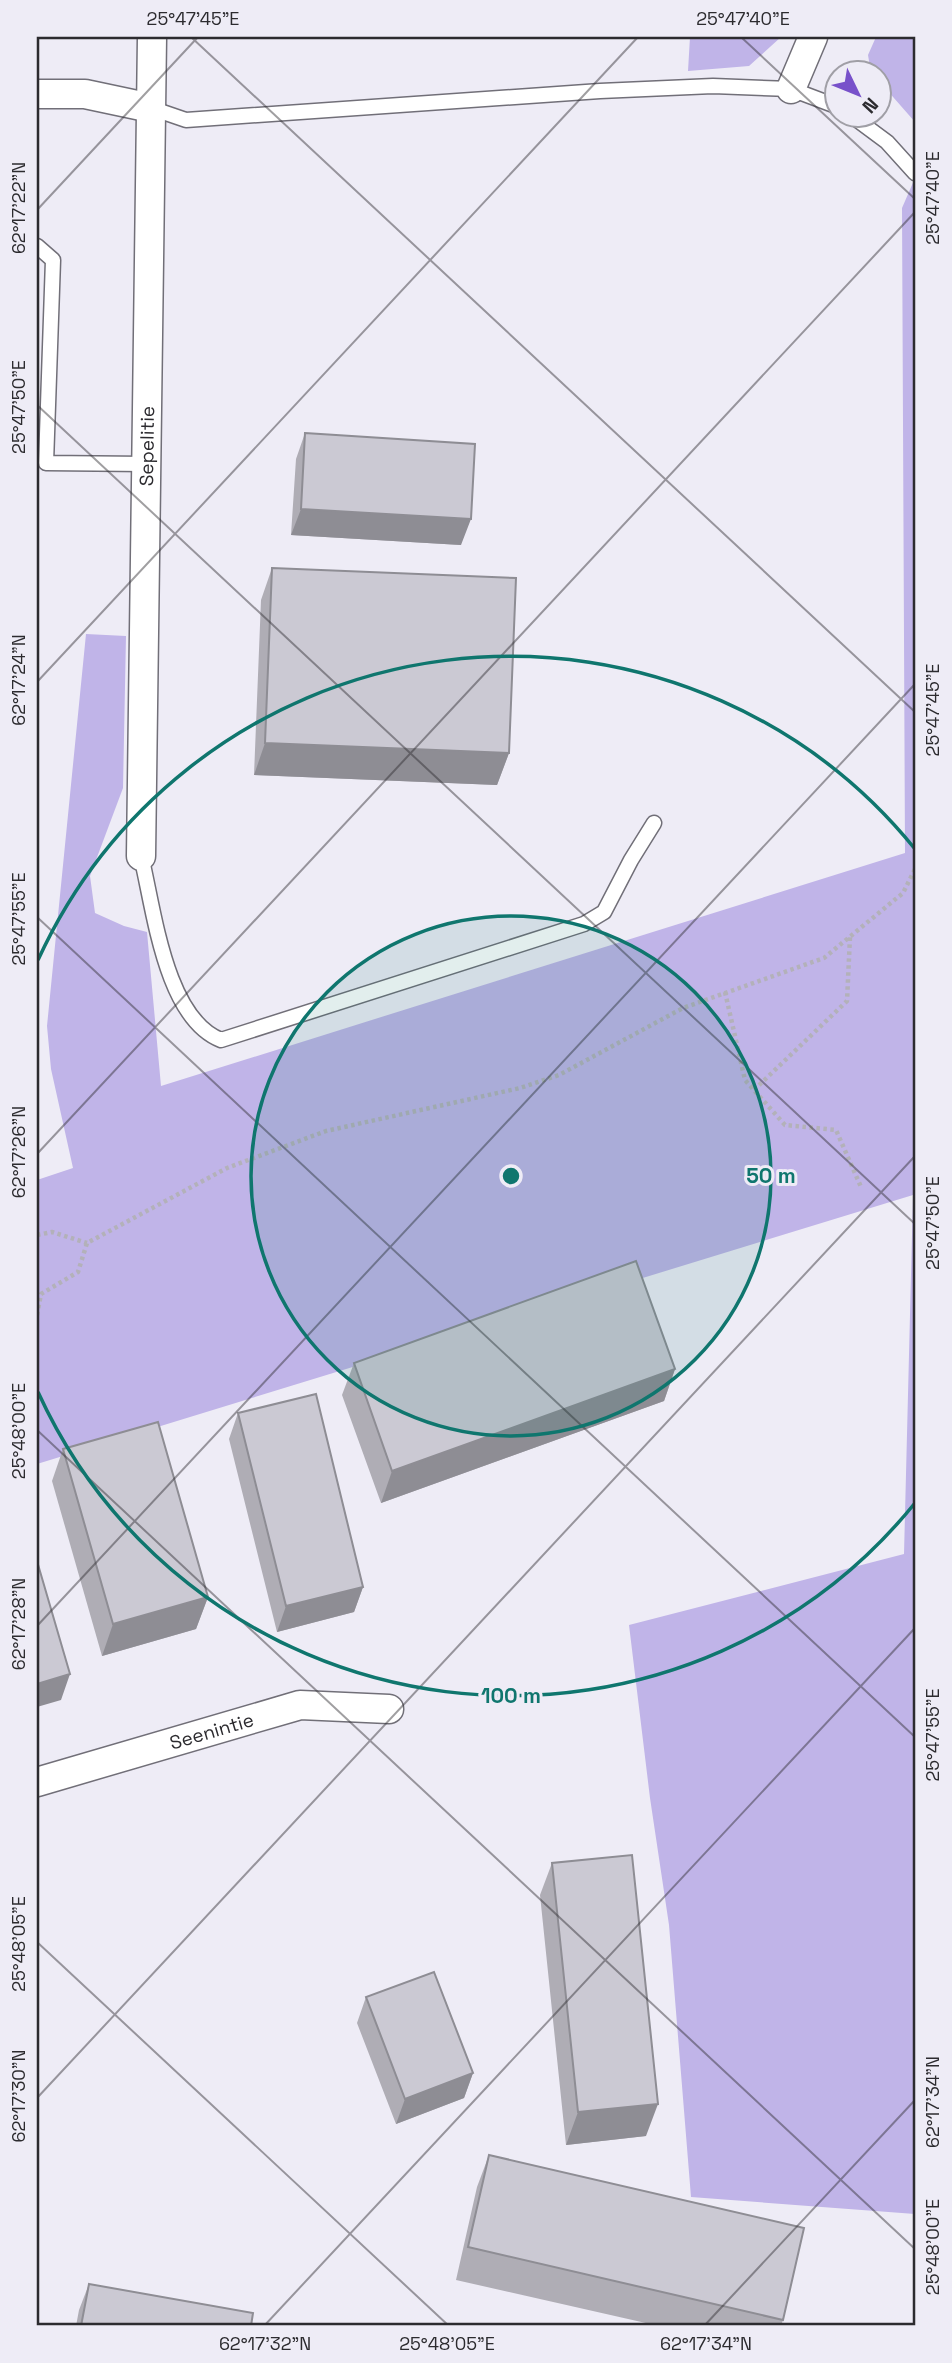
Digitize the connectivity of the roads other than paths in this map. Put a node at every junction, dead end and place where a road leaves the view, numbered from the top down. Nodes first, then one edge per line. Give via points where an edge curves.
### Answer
1 (152, 37) edge
2 (813, 37) edge
3 (791, 89) junction
4 (37, 94) edge
5 (822, 101) edge
6 (151, 108) junction
7 (871, 130) edge
8 (915, 173) edge
9 (37, 246) edge
10 (146, 464) junction
11 (654, 823) dead end
12 (141, 856) joint
13 (389, 1709) dead end
14 (37, 1782) edge

1 - 6 street, Sepelitie
2 - 3 street
3 - 5 lane
3 - 6 lane via 600,91 186,120
4 - 6 street via 85,94
6 - 10 street, Sepelitie
7 - 8 lane
9 - 10 lane via 53,260 46,463
10 - 12 street, Sepelitie
11 - 12 lane via 604,912 584,924 221,1040 205,1033 173,987
13 - 14 street, Seenintie via 300,1705

